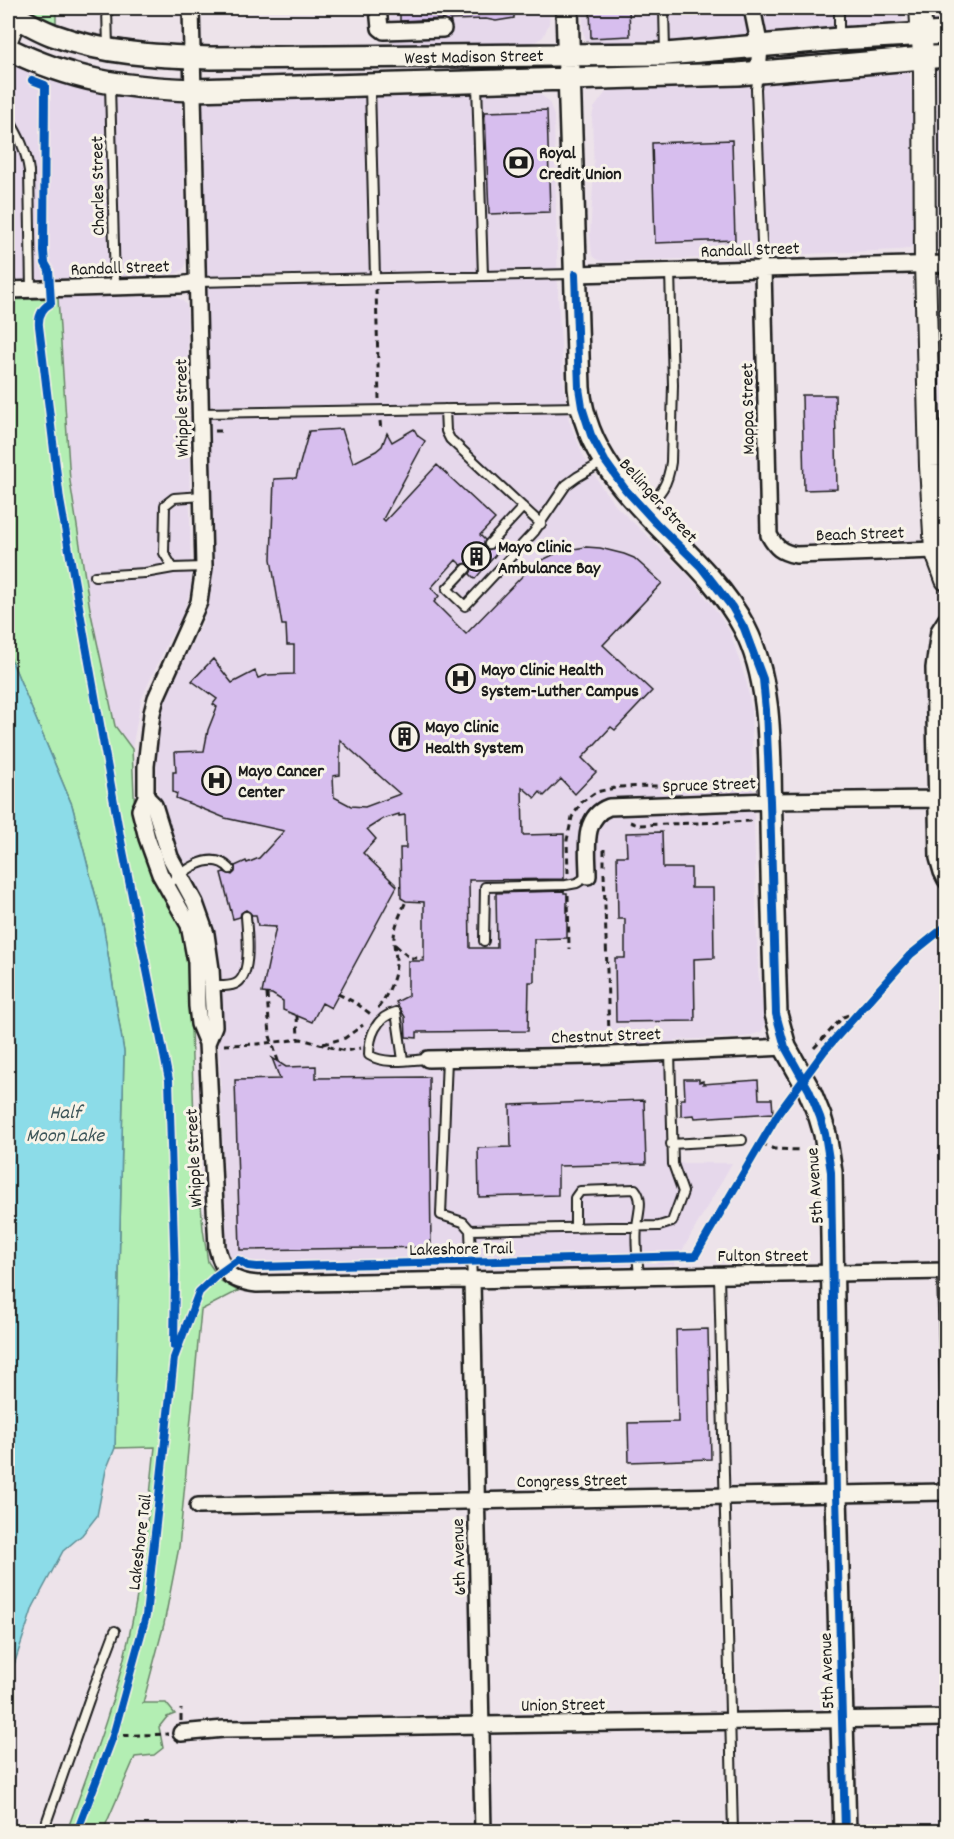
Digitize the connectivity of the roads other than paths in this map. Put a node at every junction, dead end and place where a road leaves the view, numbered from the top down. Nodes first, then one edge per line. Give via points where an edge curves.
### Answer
1 (107, 8) edge
2 (191, 8) edge
3 (378, 8) edge
4 (567, 8) edge
5 (664, 8) edge
6 (752, 8) edge
7 (839, 8) edge
8 (920, 8) edge
9 (12, 16) edge
10 (443, 29) dead end
11 (946, 33) edge
12 (922, 35) junction
13 (839, 39) junction
14 (760, 47) junction
15 (108, 49) junction
16 (8, 52) edge
17 (567, 54) junction
18 (666, 54) junction
19 (946, 56) edge
20 (191, 57) junction
21 (924, 58) junction
22 (758, 73) junction
23 (568, 80) junction
24 (476, 82) junction
25 (110, 84) junction
26 (370, 85) junction
27 (193, 90) junction
28 (8, 118) edge
29 (925, 263) junction
30 (946, 264) edge
31 (764, 268) junction
32 (670, 272) junction
33 (575, 274) junction
34 (483, 276) junction
35 (375, 278) junction
36 (198, 282) junction
37 (115, 287) junction
38 (8, 290) edge
39 (31, 290) junction
40 (582, 407) junction
41 (445, 409) junction
42 (200, 413) junction
43 (605, 462) junction
44 (203, 496) junction
45 (523, 507) junction
46 (643, 510) junction
47 (541, 524) junction
48 (489, 544) dead end
49 (776, 548) joint
50 (940, 548) edge
51 (204, 567) junction
52 (701, 567) joint
53 (173, 568) junction
54 (466, 569) dead end
55 (95, 576) dead end
56 (946, 580) edge
57 (946, 620) edge
58 (146, 797) junction
59 (937, 799) junction
60 (770, 801) junction
61 (230, 869) dead end
62 (179, 874) junction
63 (588, 876) joint
64 (946, 880) edge
65 (167, 886) junction
66 (246, 916) dead end
67 (484, 941) dead end
68 (205, 986) junction
69 (785, 1047) junction
70 (670, 1052) junction
71 (447, 1058) junction
72 (428, 1059) joint
73 (403, 1060) junction
74 (742, 1140) dead end
75 (671, 1144) junction
76 (637, 1227) junction
77 (575, 1228) junction
78 (470, 1230) junction
79 (224, 1270) joint
80 (944, 1271) edge
81 (833, 1274) junction
82 (719, 1275) junction
83 (639, 1277) junction
84 (472, 1281) junction
85 (946, 1435) edge
86 (946, 1492) edge
87 (836, 1495) junction
88 (723, 1497) junction
89 (475, 1501) junction
90 (198, 1506) dead end
91 (115, 1631) dead end
92 (946, 1718) edge
93 (842, 1719) junction
94 (731, 1721) junction
95 (482, 1724) junction
96 (181, 1732) dead end
97 (44, 1832) edge
98 (483, 1832) edge
99 (733, 1832) edge
100 (845, 1832) edge

1 - 15 lane
2 - 20 street, Whipple Street
3 - 10 street via 380,28 384,31
4 - 17 main road, Bellinger Street
5 - 18 lane
6 - 14 street
7 - 13 lane
8 - 12 street
9 - 15 main road, West Madison Street via 55,35
9 - 16 lane
11 - 12 main road, West Madison Street
12 - 13 main road, West Madison Street
12 - 21 street
13 - 14 main road, West Madison Street
14 - 18 main road, West Madison Street
14 - 22 street
15 - 20 main road, West Madison Street
16 - 25 main road, West Madison Street
17 - 18 main road, West Madison Street
17 - 20 main road, West Madison Street
17 - 23 main road, Bellinger Street
19 - 21 main road, West Madison Street
20 - 27 street, Whipple Street
21 - 22 main road, West Madison Street
21 - 29 street
22 - 23 main road, West Madison Street
22 - 31 lane
23 - 24 main road, West Madison Street
23 - 33 main road, Bellinger Street
24 - 26 main road, West Madison Street
24 - 34 lane
25 - 27 main road, West Madison Street
25 - 37 lane, Charles Street
26 - 27 main road, West Madison Street
26 - 35 lane
27 - 36 street, Whipple Street
28 - 39 lane via 26,153 29,171
29 - 30 street, Randall Street
29 - 31 street, Randall Street
29 - 50 street via 930,466
31 - 32 street, Randall Street
31 - 49 street, Mappa Street via 769,535
32 - 33 street, Randall Street
32 - 46 lane via 672,462 661,494
33 - 34 lane
33 - 40 main road, Bellinger Street
34 - 35 lane
35 - 36 lane
36 - 37 street, Randall Street
36 - 42 street, Whipple Street
37 - 39 street, Randall Street
38 - 39 street, Randall Street
40 - 41 lane
40 - 43 main road, Bellinger Street
41 - 42 lane
41 - 45 lane via 450,439
42 - 44 street, Whipple Street
43 - 46 main road, Bellinger Street
43 - 47 lane via 566,485
44 - 51 street, Whipple Street
44 - 53 lane via 174,498 165,505 164,553
45 - 47 lane
45 - 48 lane
46 - 52 main road, Bellinger Street
47 - 54 lane via 465,606 447,589
49 - 50 street, Beach Street via 796,555
50 - 56 street
51 - 53 lane
51 - 58 street, Whipple Street via 199,602 154,705
52 - 60 main road, 5th Avenue via 732,606 763,679
53 - 55 lane
57 - 59 street via 939,631 934,668
58 - 62 street, Whipple Street via 154,805 167,850
58 - 65 street, Whipple Street via 141,810 143,823
59 - 60 street, Spruce Street
59 - 64 street via 938,858
60 - 63 street, Spruce Street via 604,809 594,816 589,831
60 - 69 main road, 5th Avenue via 776,1014
61 - 62 lane via 218,861 208,861
62 - 65 lane
62 - 68 street, Whipple Street via 202,919 209,952
63 - 67 lane via 568,885 485,887
65 - 68 street, Whipple Street via 189,925
66 - 68 lane via 244,975 233,985
68 - 79 street, Whipple Street via 214,1026 207,1043 217,1248
69 - 70 street, Chestnut Street
69 - 81 main road, 5th Avenue via 809,1090 825,1134 831,1172
70 - 71 street, Chestnut Street
70 - 75 lane
71 - 72 street, Chestnut Street
71 - 78 lane via 441,1215 463,1222
72 - 73 lane
73 - 73 lane via 396,1012 377,1023 369,1055 379,1060
74 - 75 lane
75 - 76 lane via 683,1198 669,1224
76 - 77 lane
76 - 77 lane via 639,1194 632,1188 580,1191 575,1198
76 - 83 lane
77 - 78 lane
78 - 84 lane
79 - 84 street, Fulton Street via 232,1278 257,1284
80 - 81 street, Fulton Street
80 - 85 lane
81 - 82 street, Fulton Street
81 - 87 main road, 5th Avenue
82 - 83 street, Fulton Street
82 - 88 lane
83 - 84 street, Fulton Street
84 - 89 street, 6th Avenue
86 - 87 street, Congress Street
87 - 88 street, Congress Street
87 - 93 main road, 5th Avenue
88 - 89 street, Congress Street
88 - 94 lane
89 - 90 street, Congress Street
89 - 95 street, 6th Avenue
91 - 97 lane
92 - 93 street, Union Street
93 - 94 street, Union Street
93 - 100 main road, 5th Avenue
94 - 95 street, Union Street
94 - 99 lane
95 - 96 street, Union Street
95 - 98 street, 6th Avenue

